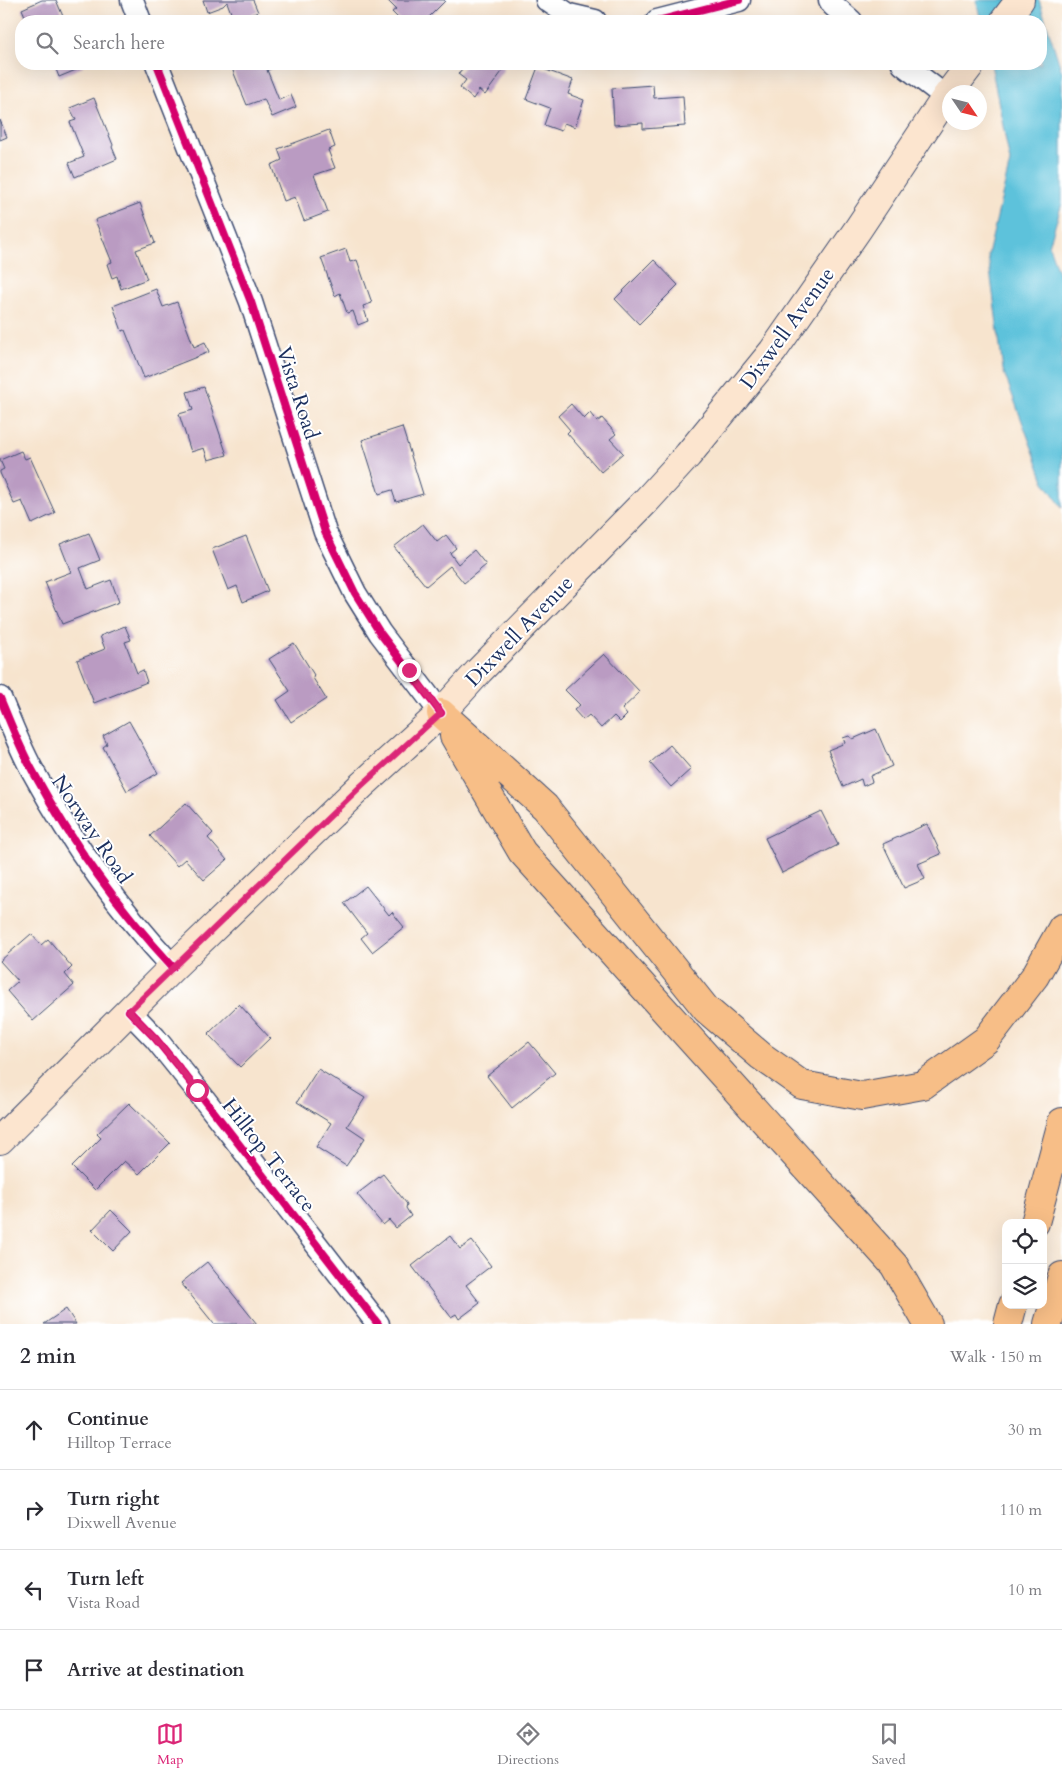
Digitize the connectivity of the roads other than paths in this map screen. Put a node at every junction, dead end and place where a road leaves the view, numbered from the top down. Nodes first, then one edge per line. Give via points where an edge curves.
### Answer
1 (132, 0) edge
2 (547, 0) edge
3 (739, 0) edge
4 (830, 0) edge
5 (1020, 0) edge
6 (138, 15) edge
7 (569, 15) edge
8 (680, 15) edge
9 (844, 15) edge
10 (1009, 15) edge
11 (159, 70) edge
12 (911, 70) edge
13 (966, 70) edge
14 (955, 85) edge
15 (942, 94) edge
16 (942, 103) edge
17 (0, 698) edge
18 (441, 713) junction
19 (1062, 928) edge
20 (173, 967) junction
21 (129, 1011) junction
22 (1062, 1122) edge
23 (0, 1140) edge
24 (1036, 1219) edge
25 (1062, 1276) edge
26 (1012, 1309) edge
27 (378, 1324) edge
28 (928, 1324) edge
29 (1008, 1324) edge
30 (1048, 1324) edge

1 - 6 street
2 - 7 street
3 - 8 street
4 - 9 street
5 - 10 main road
11 - 18 street, Vista Road via 250,302 325,532 355,593
12 - 15 street
13 - 14 main road, Dixwell Avenue
16 - 18 main road, Dixwell Avenue via 773,351 714,425 646,501
17 - 20 street, Norway Road via 34,774 87,858 150,942
18 - 19 highway via 545,807 706,1009 761,1056 802,1085 862,1096 923,1085 986,1040 1035,976
18 - 20 main road, Dixwell Avenue
18 - 28 highway via 522,852 894,1265
20 - 21 main road, Dixwell Avenue
21 - 23 main road, Dixwell Avenue
21 - 27 street, Hilltop Terrace via 191,1083
22 - 24 highway
25 - 30 highway
26 - 29 highway

